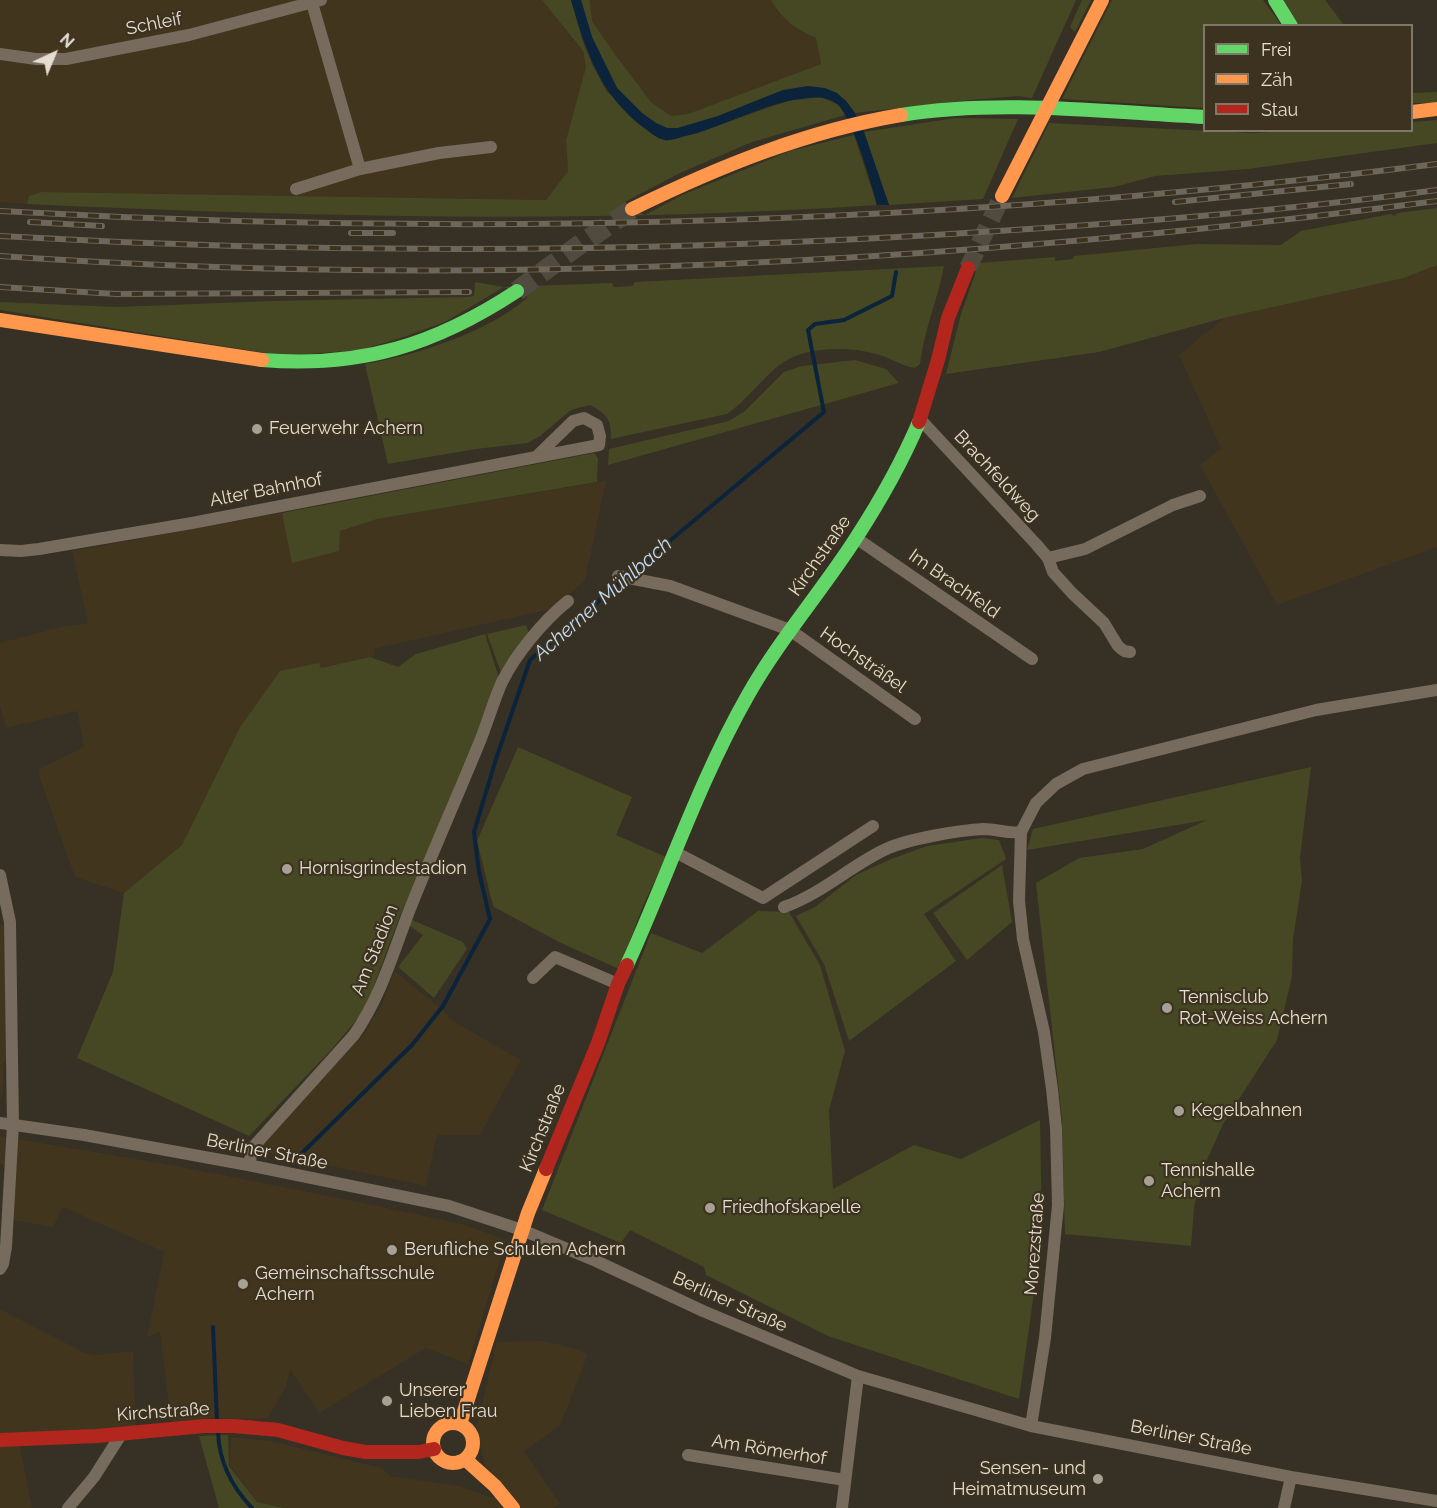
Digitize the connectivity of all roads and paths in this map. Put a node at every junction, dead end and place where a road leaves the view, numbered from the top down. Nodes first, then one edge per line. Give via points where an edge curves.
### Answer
1 (1102, 0) edge
2 (1275, 0) edge
3 (316, 1) edge
4 (1290, 24) edge
5 (0, 54) edge
6 (1437, 109) edge
7 (1413, 112) edge
8 (1203, 117) edge
9 (491, 147) dead end
10 (360, 169) junction
11 (296, 189) dead end
12 (1002, 196) tunnel mouth
13 (632, 209) tunnel mouth
14 (968, 268) tunnel mouth
15 (517, 291) tunnel mouth
16 (0, 320) edge
17 (920, 419) junction
18 (537, 456) junction
19 (1200, 496) dead end
20 (856, 538) junction
21 (0, 550) edge
22 (1048, 558) junction
23 (618, 576) dead end
24 (568, 601) dead end
25 (790, 630) junction
26 (1130, 652) dead end
27 (1032, 659) dead end
28 (1437, 690) edge
29 (915, 719) dead end
30 (873, 826) dead end
31 (1021, 832) junction
32 (675, 852) junction
33 (0, 875) edge
34 (784, 907) dead end
35 (533, 978) dead end
36 (618, 984) junction
37 (0, 1123) edge
38 (14, 1125) junction
39 (248, 1165) junction
40 (522, 1230) junction
41 (0, 1269) edge
42 (858, 1376) junction
43 (460, 1424) junction
44 (1031, 1426) junction
45 (122, 1433) junction
46 (0, 1440) edge
47 (434, 1449) junction
48 (688, 1455) dead end
49 (465, 1459) junction
50 (1292, 1477) junction
51 (845, 1480) junction
52 (1437, 1501) edge
53 (68, 1508) edge
54 (513, 1508) edge
55 (842, 1508) edge
56 (1284, 1508) edge

1 - 12 main road
2 - 4 main road
3 - 5 street, Schleif via 189,35 66,59
3 - 10 street, Schleif
6 - 7 main road
8 - 13 main road via 958,109 874,120 772,147
9 - 10 street
10 - 11 street
14 - 17 main road, Kirchstraße via 948,318
15 - 16 main road via 494,308 416,343 355,359 324,361 284,362 203,352
17 - 20 main road, Kirchstraße via 906,452
17 - 22 street, Brachfeldweg
18 - 18 street, Alter Bahnhof via 599,445 597,425 584,418 573,421
18 - 21 street, Alter Bahnhof via 192,523 39,549
19 - 22 street via 1173,505 1085,549
20 - 25 main road, Kirchstraße
20 - 27 street, Im Brachfeld
22 - 26 street, Brachfeldweg via 1053,572 1104,623 1118,646
23 - 25 street via 670,586
24 - 39 street, Am Stadion via 531,638 503,681 366,1018 255,1145
25 - 29 street, Hochsträßel
25 - 32 main road, Kirchstraße via 748,695
28 - 31 street via 1316,710 1083,769 1056,784 1036,803
30 - 32 street via 763,898
31 - 34 street via 985,829 926,837 885,849 804,900
31 - 44 street, Morezstraße via 1019,901 1044,1032 1056,1128 1058,1205 1045,1338
32 - 36 main road, Kirchstraße
33 - 38 street via 10,922
35 - 36 street via 555,957
36 - 40 main road, Kirchstraße
37 - 38 street, Berliner Straße
38 - 39 street, Berliner Straße
38 - 41 street via 6,1246
39 - 40 street, Berliner Straße via 433,1202
40 - 42 street, Berliner Straße
40 - 43 main road, Kirchstraße
42 - 44 street, Berliner Straße
42 - 51 street, Am Römerhof
43 - 47 main road via 450,1423 438,1430
43 - 49 main road via 473,1440
44 - 50 street, Berliner Straße
45 - 46 main road, Kirchstraße
45 - 47 main road, Kirchstraße via 229,1426 278,1430 366,1452
45 - 53 street
47 - 49 main road via 449,1462
48 - 51 street, Am Römerhof
49 - 54 main road
50 - 52 street, Berliner Straße
50 - 56 street
51 - 55 street, Am Römerhof

